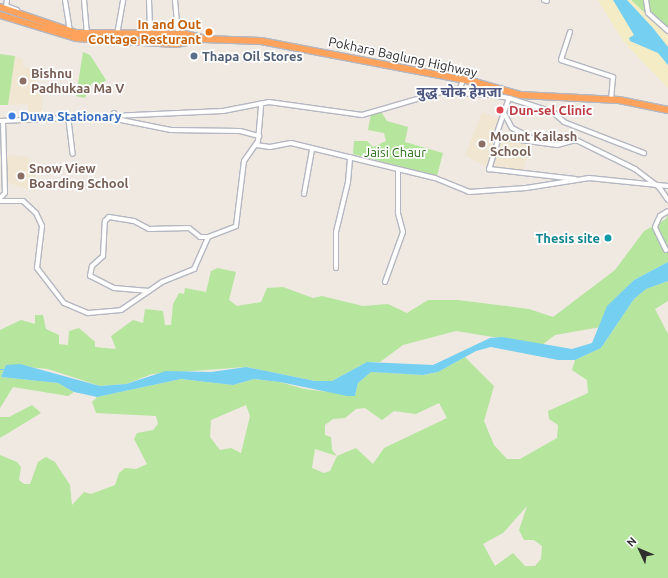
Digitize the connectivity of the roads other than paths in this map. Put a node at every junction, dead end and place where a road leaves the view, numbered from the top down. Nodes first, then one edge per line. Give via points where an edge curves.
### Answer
1 (7, 0) edge
2 (65, 0) edge
3 (84, 0) edge
4 (123, 0) edge
5 (149, 0) edge
6 (176, 0) edge
7 (646, 0) edge
8 (0, 7) edge
9 (0, 14) edge
10 (70, 30) junction
11 (668, 31) edge
12 (570, 32) dead end
13 (87, 34) junction
14 (117, 35) junction
15 (178, 35) junction
16 (150, 36) junction
17 (204, 39) junction
18 (463, 80) junction
19 (459, 91) junction
20 (509, 98) junction
21 (612, 100) junction
22 (261, 103) junction
23 (668, 110) edge
24 (114, 113) junction
25 (504, 113) junction
26 (68, 116) junction
27 (2, 121) edge
28 (258, 136) junction
29 (499, 137) junction
30 (537, 141) junction
31 (256, 145) junction
32 (312, 150) junction
33 (644, 153) dead end
34 (73, 154) dead end
35 (350, 157) junction
36 (398, 170) junction
37 (575, 179) junction
38 (668, 186) edge
39 (659, 187) junction
40 (5, 193) junction
41 (304, 194) dead end
42 (0, 199) edge
43 (16, 199) junction
44 (668, 200) edge
45 (668, 211) edge
46 (208, 237) junction
47 (666, 250) dead end
48 (336, 268) dead end
49 (385, 282) dead end
50 (149, 291) junction

1 - 10 street via 6,6
2 - 10 street
3 - 13 street
4 - 14 street
5 - 16 street
6 - 15 street
7 - 11 street via 648,13
8 - 10 highway, Pokhara Baglung Highway
9 - 17 highway, Pokhara Baglung Highway via 84,39 176,44
10 - 13 highway, Pokhara Baglung Highway
12 - 21 street via 561,60 613,77
13 - 14 highway, Pokhara Baglung Highway
14 - 16 highway, Pokhara Baglung Highway
15 - 16 highway, Pokhara Baglung Highway
15 - 17 highway, Pokhara Baglung Highway
17 - 18 highway, Pokhara Baglung Highway via 261,40
18 - 19 street
18 - 21 highway, Pokhara Baglung Highway via 530,96
19 - 20 street
19 - 22 street via 412,98 362,115 290,103
20 - 25 street
20 - 33 street via 553,112 564,122
21 - 23 highway, Pokhara Baglung Highway
22 - 24 street via 223,111
22 - 28 street
24 - 26 street
24 - 28 street via 116,120 171,130 240,131
25 - 29 street via 496,134
25 - 30 street via 512,128
26 - 27 street
26 - 34 street
27 - 40 street
28 - 31 street
29 - 30 street
29 - 37 street via 489,169
30 - 39 street via 557,145 576,140 618,159
31 - 32 street via 270,147 291,143
31 - 46 street via 244,157 236,226
32 - 35 street
32 - 41 street
35 - 36 street
35 - 48 street via 348,182 336,232
36 - 37 street via 435,178 469,192 571,183
36 - 49 street via 398,213 403,232
37 - 39 street via 590,178
38 - 39 street
39 - 44 street
40 - 42 street
40 - 43 street
42 - 43 street
43 - 50 street via 32,208 40,219 37,268 64,303 82,312 106,313 121,310
45 - 47 street via 660,216 655,227
46 - 50 street via 196,267
46 - 50 street via 200,236 190,228 150,229 134,222 109,217 105,221 103,256 92,266 90,276 114,288

